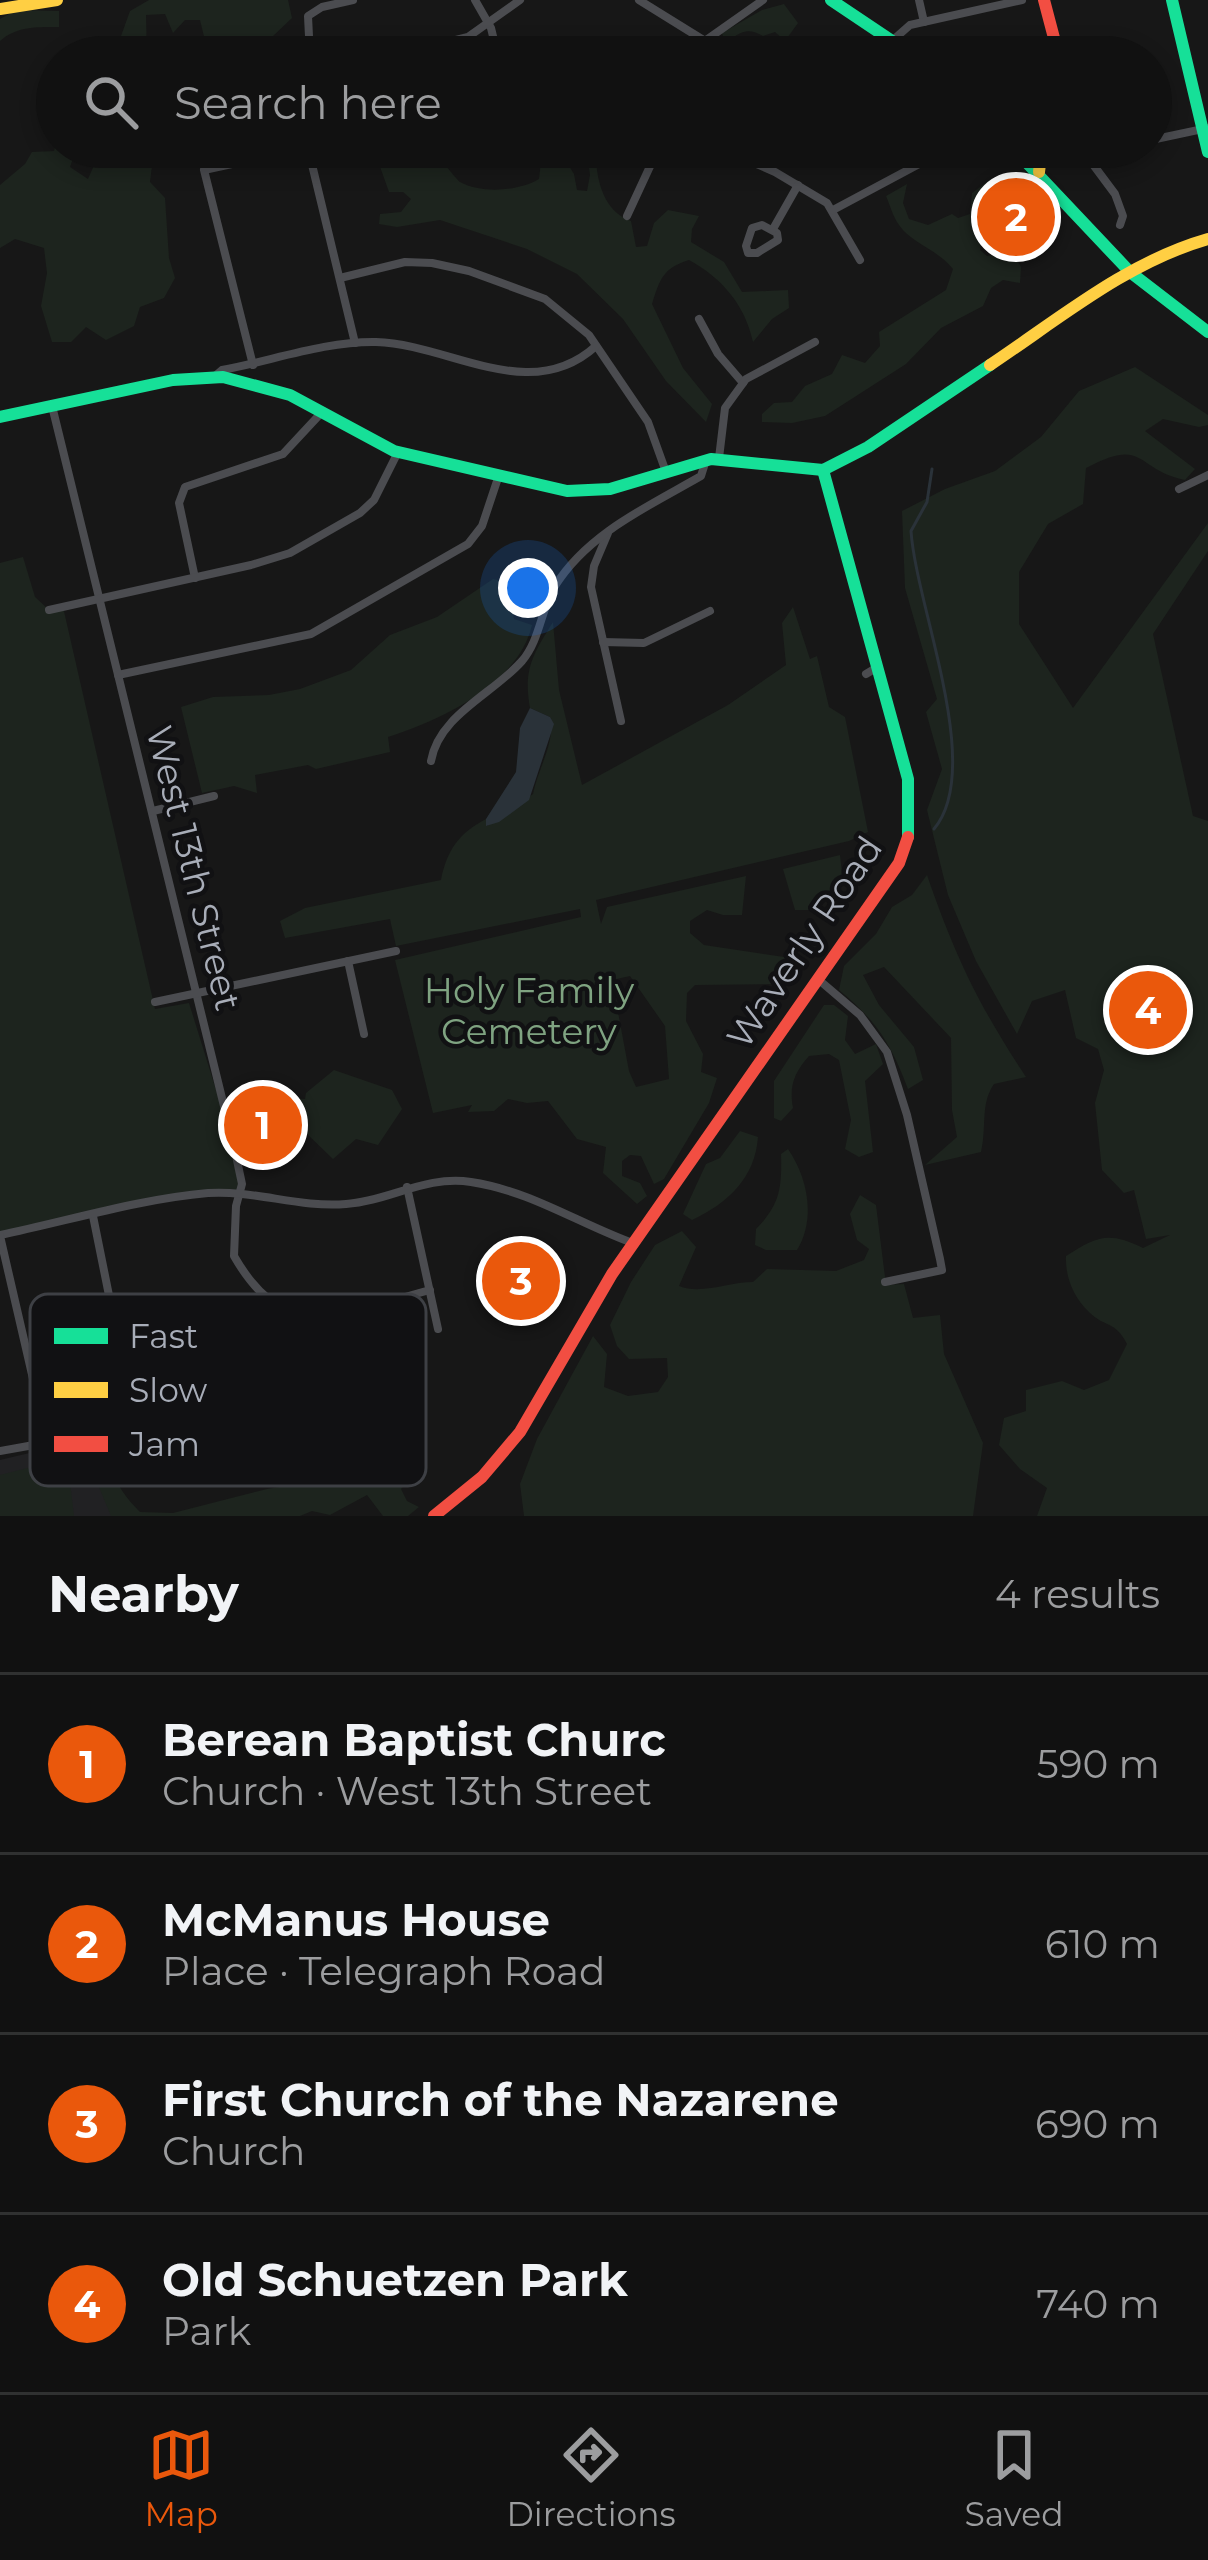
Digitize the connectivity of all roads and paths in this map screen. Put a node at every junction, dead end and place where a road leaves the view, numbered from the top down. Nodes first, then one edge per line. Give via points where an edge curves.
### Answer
1 (58, 0) edge
2 (352, 0) edge
3 (475, 0) edge
4 (520, 0) edge
5 (639, 0) edge
6 (763, 0) edge
7 (831, 0) edge
8 (919, 0) edge
9 (1022, 0) edge
10 (1044, 0) edge
11 (1172, 0) edge
12 (651, 3) edge
13 (0, 9) edge
14 (924, 22) junction
15 (489, 24) junction
16 (309, 36) edge
17 (464, 36) edge
18 (492, 36) edge
19 (698, 36) edge
20 (712, 36) edge
21 (887, 36) edge
22 (896, 36) edge
23 (1053, 36) edge
24 (1205, 129) edge
25 (1172, 136) edge
26 (1208, 152) edge
27 (213, 168) edge
28 (315, 168) edge
29 (649, 168) edge
30 (763, 168) edge
31 (912, 168) edge
32 (1032, 168) edge
33 (1038, 168) edge
34 (1095, 168) edge
35 (1042, 178) junction
36 (798, 184) junction
37 (833, 210) junction
38 (627, 216) dead end
39 (1120, 225) dead end
40 (773, 229) junction
41 (1208, 239) edge
42 (860, 260) dead end
43 (1130, 272) junction
44 (340, 278) junction
45 (699, 320) dead end
46 (1208, 332) edge
47 (815, 342) dead end
48 (355, 343) junction
49 (596, 346) junction
50 (253, 365) junction
51 (215, 376) junction
52 (743, 383) junction
53 (52, 406) junction
54 (323, 411) junction
55 (0, 417) edge
56 (398, 452) junction
57 (712, 459) junction
58 (823, 470) junction
59 (666, 472) junction
60 (1208, 475) edge
61 (498, 478) junction
62 (1179, 489) dead end
63 (608, 532) junction
64 (195, 578) junction
65 (97, 600) junction
66 (49, 610) dead end
67 (710, 611) dead end
68 (603, 642) junction
69 (118, 675) junction
70 (621, 721) dead end
71 (431, 761) dead end
72 (214, 796) dead end
73 (153, 811) junction
74 (396, 952) dead end
75 (348, 962) junction
76 (819, 980) junction
77 (196, 994) junction
78 (155, 1002) dead end
79 (364, 1034) dead end
80 (407, 1187) junction
81 (239, 1194) junction
82 (93, 1216) junction
83 (0, 1235) edge
84 (635, 1244) junction
85 (885, 1282) dead end
86 (430, 1290) junction
87 (109, 1294) edge
88 (263, 1294) edge
89 (414, 1294) edge
90 (438, 1329) dead end
91 (30, 1366) edge
92 (30, 1446) edge
93 (0, 1451) edge
94 (434, 1516) edge

1 - 13 street
2 - 16 street via 308,16
3 - 15 street
4 - 15 street
5 - 12 street
6 - 20 street
7 - 21 street
8 - 14 street
9 - 14 street
10 - 23 street
11 - 24 street
12 - 19 street
14 - 22 street
15 - 17 street
15 - 18 street
24 - 25 street
24 - 26 street
27 - 50 street via 204,170
28 - 44 street
29 - 38 street
30 - 36 street
31 - 37 street
32 - 35 street
33 - 35 street
34 - 39 street via 1115,194
35 - 43 street
36 - 37 street
36 - 40 street
37 - 42 street
40 - 40 street via 752,228 748,253 776,243
41 - 43 street
43 - 46 street
43 - 58 street
44 - 48 street
44 - 49 street via 405,262 469,271 560,308
45 - 52 street
47 - 52 street
48 - 49 street via 400,344 521,373 573,362
48 - 50 street
49 - 59 street via 648,422
50 - 51 street
51 - 53 street
51 - 54 street via 267,386
52 - 57 street via 725,408
53 - 55 street
53 - 65 street, West 13th Street
54 - 56 street
54 - 64 street via 283,454 185,487 179,503
56 - 61 street
56 - 64 street via 360,513 290,553
57 - 58 street
57 - 59 street
57 - 63 street via 701,476
58 - 76 street, Waverly Road via 911,797 898,863
59 - 61 street via 610,489 567,491
60 - 62 street
61 - 69 street via 468,544 310,634
63 - 68 street via 591,587
63 - 71 street via 566,569 524,658 442,731
64 - 65 street
65 - 66 street
65 - 69 street, West 13th Street
67 - 68 street via 644,644
68 - 70 street
69 - 73 street, West 13th Street
72 - 73 street
73 - 77 street, West 13th Street
74 - 75 street
75 - 77 street
75 - 79 street
76 - 84 street, Waverly Road
76 - 85 street via 887,1052 942,1270
77 - 78 street
77 - 81 street, West 13th Street via 236,1151
80 - 81 street via 319,1206
80 - 84 street via 476,1183
80 - 86 street
81 - 82 street
81 - 88 street, West 13th Street via 234,1256
82 - 83 street
82 - 87 street
83 - 91 street
84 - 94 street, Waverly Road via 511,1444
86 - 89 street, West 13th Street
86 - 90 street
92 - 93 street

